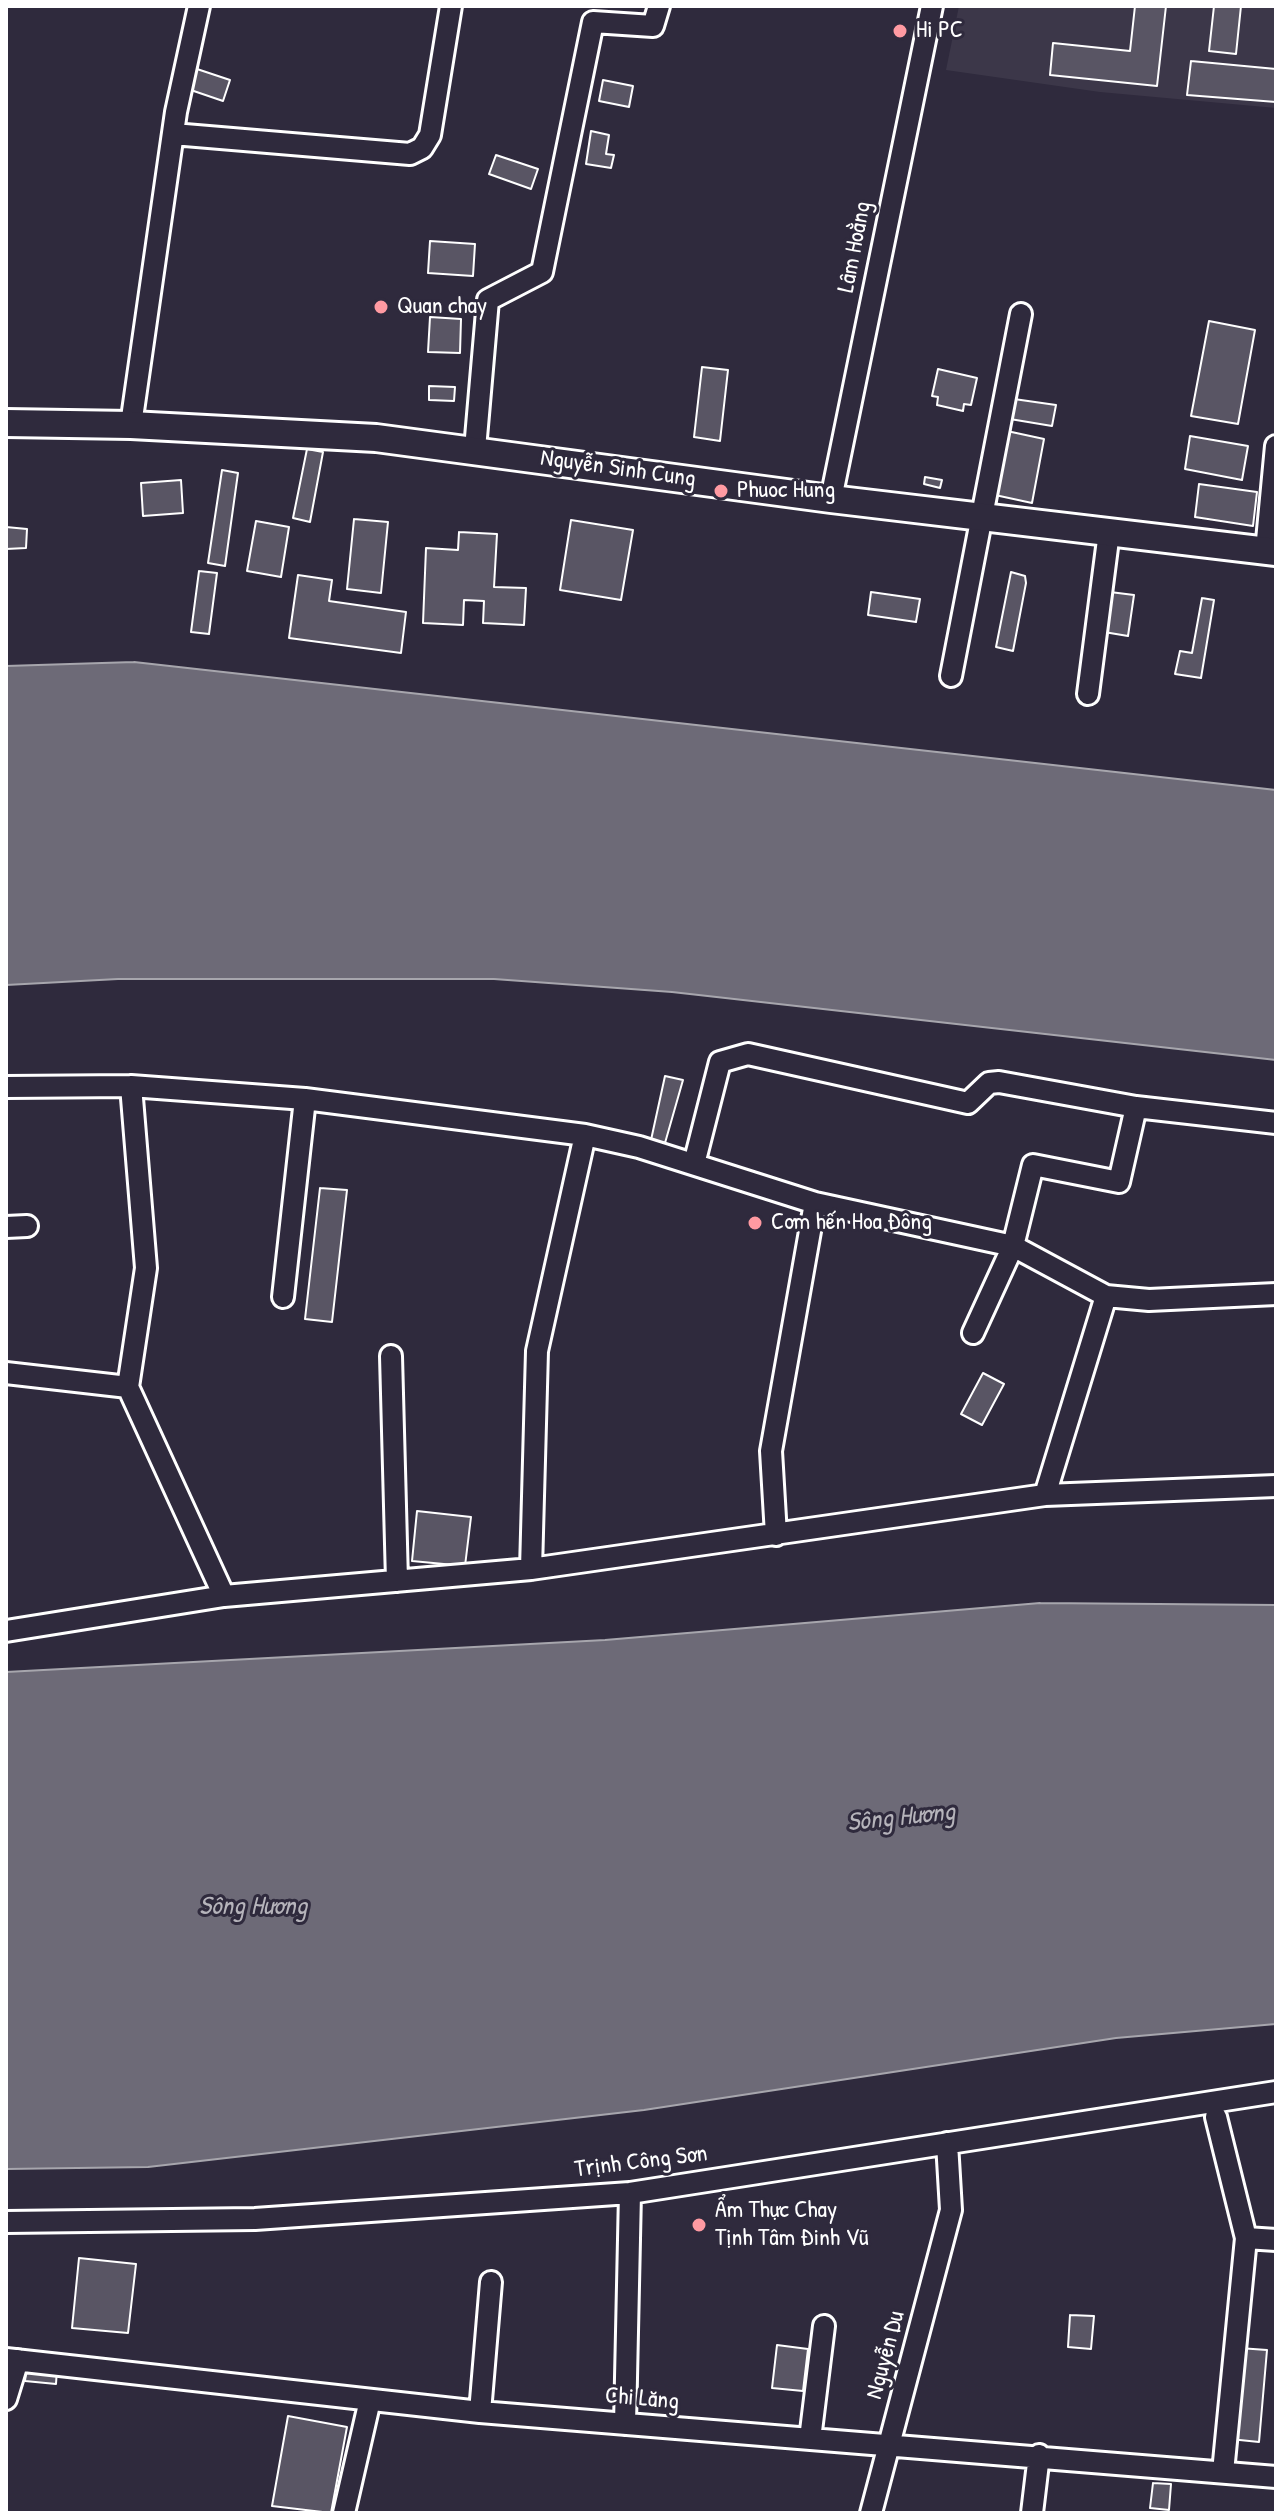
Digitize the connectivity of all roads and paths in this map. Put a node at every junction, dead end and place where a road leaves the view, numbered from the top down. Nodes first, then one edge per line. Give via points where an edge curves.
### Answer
1 (199, 6) edge
2 (451, 6) edge
3 (659, 6) edge
4 (932, 6) edge
5 (173, 134) junction
6 (1021, 314) dead end
7 (6, 423) edge
8 (131, 425) junction
9 (1276, 446) edge
10 (475, 449) junction
11 (831, 499) junction
12 (979, 517) junction
13 (1109, 532) junction
14 (1271, 552) edge
15 (951, 676) dead end
16 (1088, 694) dead end
17 (131, 1086) junction
18 (6, 1087) edge
19 (305, 1099) junction
20 (1136, 1107) junction
21 (1276, 1123) edge
22 (585, 1135) junction
23 (694, 1164) junction
24 (815, 1203) junction
25 (27, 1226) dead end
26 (6, 1227) edge
27 (1013, 1246) junction
28 (1276, 1294) edge
29 (1106, 1296) junction
30 (283, 1297) dead end
31 (973, 1333) dead end
32 (391, 1356) dead end
33 (6, 1373) edge
34 (128, 1387) junction
35 (1276, 1486) edge
36 (1045, 1495) junction
37 (776, 1535) junction
38 (531, 1569) junction
39 (397, 1581) junction
40 (224, 1596) junction
41 (6, 1631) edge
42 (1276, 2092) edge
43 (1216, 2117) dead end
44 (947, 2143) junction
45 (630, 2193) junction
46 (6, 2222) edge
47 (1246, 2238) junction
48 (1276, 2240) edge
49 (491, 2282) dead end
50 (824, 2326) dead end
51 (12, 2360) edge
52 (6, 2399) edge
53 (370, 2400) junction
54 (480, 2412) junction
55 (625, 2424) junction
56 (810, 2439) junction
57 (889, 2445) junction
58 (1039, 2455) junction
59 (1223, 2472) junction
60 (1276, 2477) edge
61 (344, 2513) edge
62 (871, 2513) edge
63 (1032, 2513) edge

1 - 5 street
2 - 5 street via 430,135 410,154
3 - 10 street via 653,26 593,22 542,272 488,300
4 - 11 street, Lâm Hoằng
5 - 8 street
6 - 12 street
7 - 8 main road, Nguyễn Sinh Cung
8 - 10 main road, Nguyễn Sinh Cung via 376,438
9 - 14 street
10 - 11 main road, Nguyễn Sinh Cung
11 - 12 main road, Nguyễn Sinh Cung
12 - 13 main road, Nguyễn Sinh Cung
12 - 15 street
13 - 14 main road, Nguyễn Sinh Cung
13 - 16 street
17 - 18 street
17 - 19 street
17 - 34 street via 146,1268
19 - 22 street
19 - 30 street
20 - 21 street
20 - 23 street via 999,1082 989,1083 968,1103 748,1054 720,1062
20 - 27 street via 1119,1182 1033,1165
22 - 23 street
22 - 38 street via 537,1351
23 - 24 street
24 - 27 street
24 - 37 street via 771,1451
25 - 26 street
27 - 29 street
27 - 31 street
28 - 29 street via 1149,1300
29 - 36 street
32 - 39 street
33 - 34 street
34 - 40 street
35 - 36 street
36 - 37 street
37 - 38 street
38 - 39 street
39 - 40 street
40 - 41 street
42 - 44 street, Trịnh Công Sơn
43 - 47 street
44 - 45 street, Trịnh Công Sơn
44 - 57 street, Nguyễn Du via 951,2210
45 - 46 street, Trịnh Công Sơn via 255,2219
45 - 55 street
47 - 48 street
47 - 59 street
49 - 54 street
50 - 56 street
51 - 52 street
51 - 53 street, Chi Lăng
53 - 54 street, Chi Lăng
53 - 61 street
54 - 55 street, Chi Lăng
55 - 56 street, Chi Lăng
56 - 57 street, Chi Lăng
57 - 58 street, Chi Lăng
57 - 62 street, Nguyễn Du
58 - 59 street, Chi Lăng
58 - 63 street
59 - 60 street, Chi Lăng

